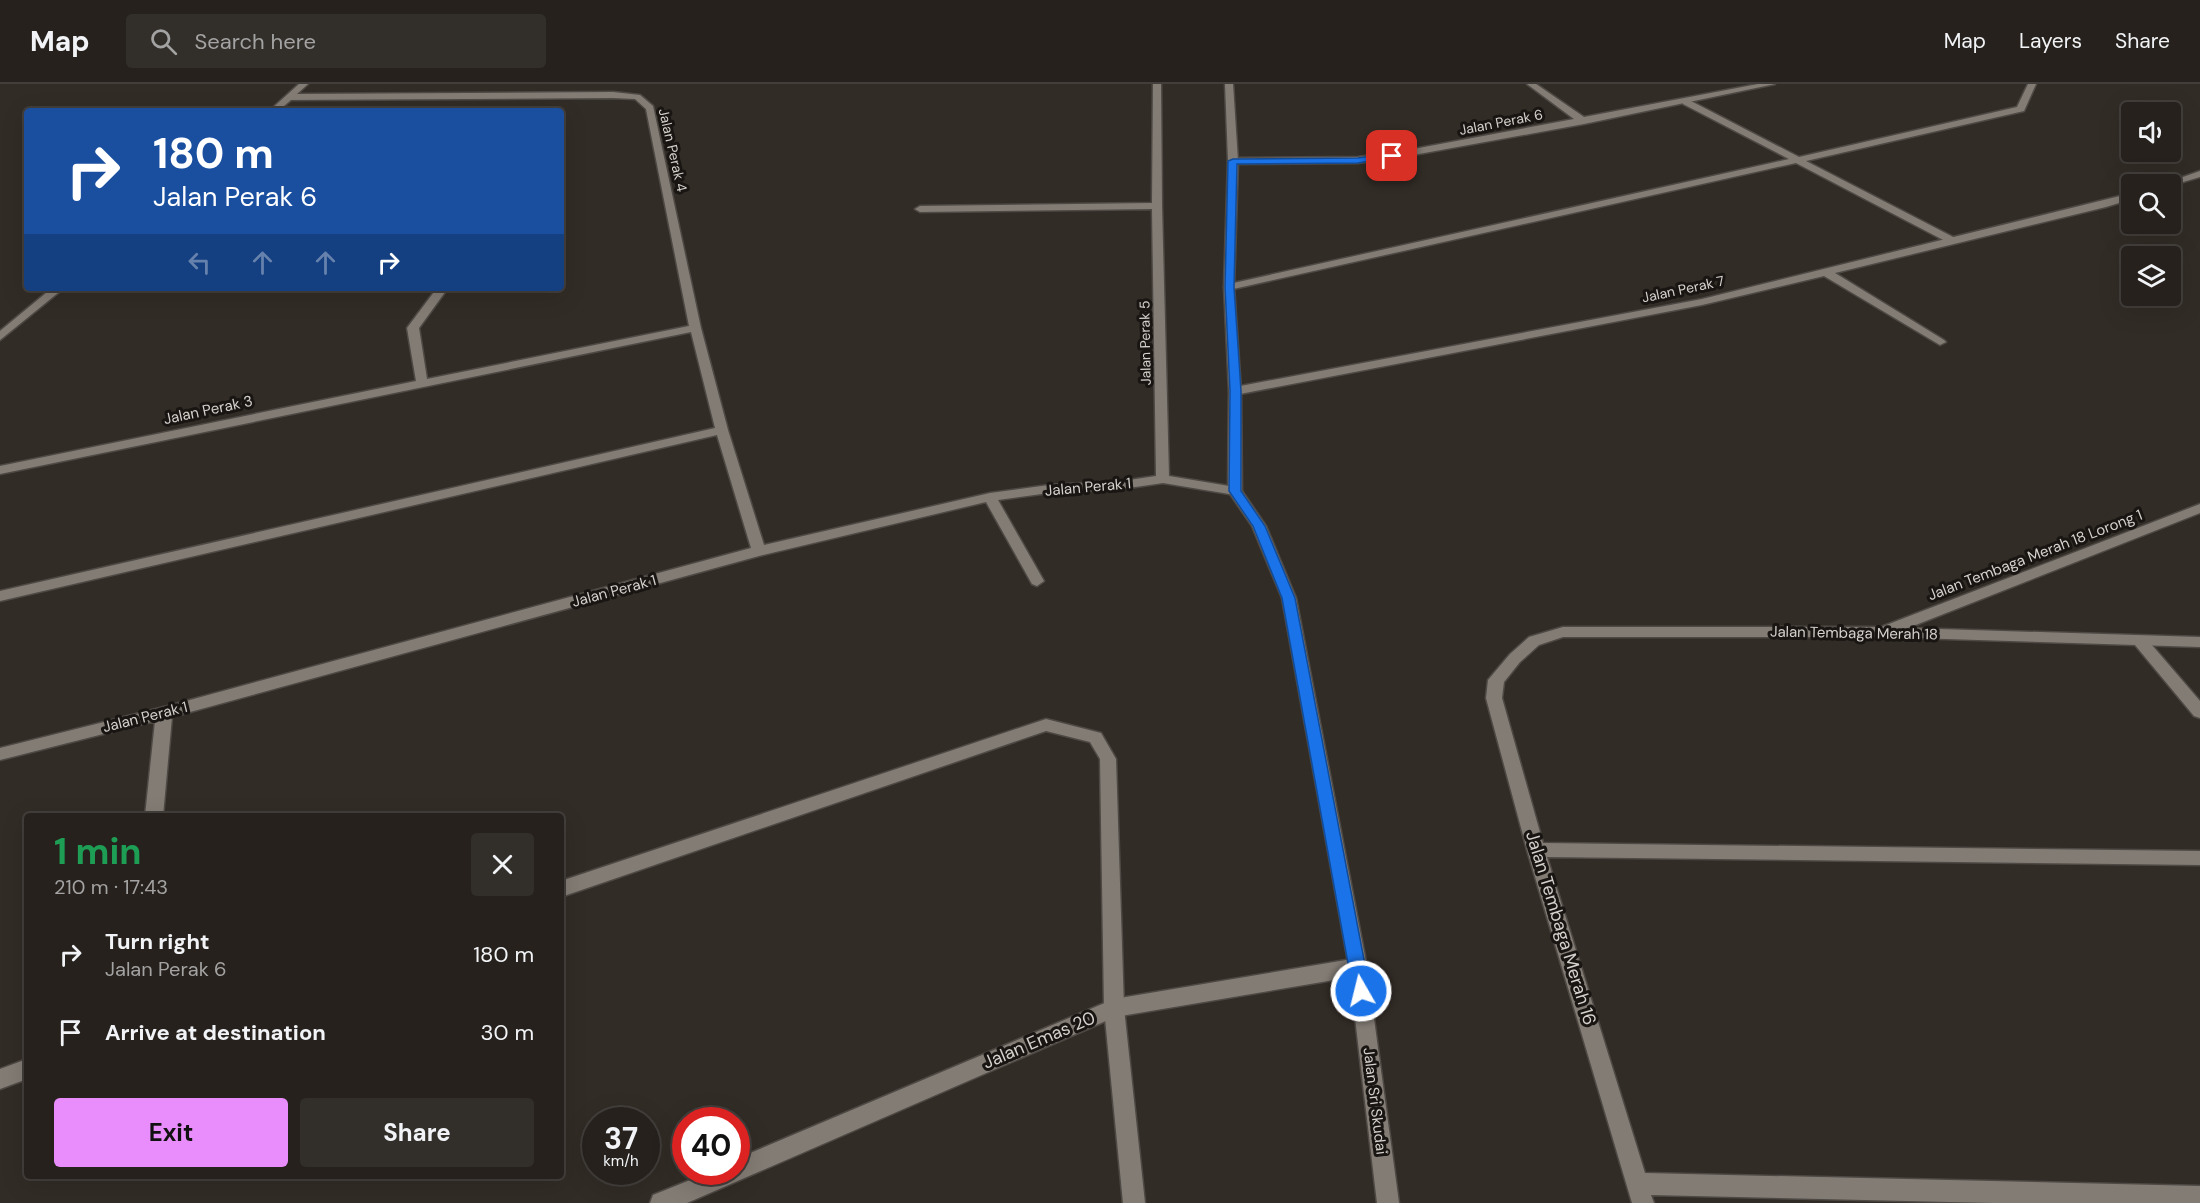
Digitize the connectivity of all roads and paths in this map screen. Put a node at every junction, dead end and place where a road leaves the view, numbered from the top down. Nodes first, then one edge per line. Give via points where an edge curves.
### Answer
1 (304, 84) edge
2 (1157, 84) edge
3 (1229, 84) edge
4 (1531, 84) edge
5 (1771, 84) edge
6 (2032, 84) edge
7 (289, 97) junction
8 (1686, 102) junction
9 (276, 108) edge
10 (1584, 121) junction
11 (1233, 161) junction
12 (1803, 161) junction
13 (2200, 174) edge
14 (2181, 180) edge
15 (2121, 199) edge
16 (1157, 206) junction
17 (920, 209) dead end
18 (1953, 241) junction
19 (1826, 272) junction
20 (1229, 287) junction
21 (55, 291) edge
22 (441, 291) edge
23 (694, 328) junction
24 (0, 337) edge
25 (1940, 342) dead end
26 (422, 383) junction
27 (1235, 391) junction
28 (722, 430) junction
29 (0, 470) edge
30 (1162, 479) junction
31 (1235, 491) junction
32 (990, 497) junction
33 (2200, 508) edge
34 (759, 551) junction
35 (1037, 581) dead end
36 (0, 596) edge
37 (1882, 632) junction
38 (2140, 641) junction
39 (2200, 642) edge
40 (1515, 658) joint
41 (2200, 712) edge
42 (164, 713) junction
43 (0, 754) edge
44 (154, 813) edge
45 (1536, 850) junction
46 (2200, 858) edge
47 (564, 888) edge
48 (1358, 967) junction
49 (1114, 1008) junction
50 (24, 1070) edge
51 (0, 1078) edge
52 (750, 1165) edge
53 (703, 1185) edge
54 (1641, 1194) edge
55 (2200, 1197) edge
56 (661, 1203) edge
57 (1134, 1203) edge
58 (1388, 1203) edge

1 - 7 street
2 - 16 street, Jalan Perak 5
3 - 11 street
4 - 10 street
5 - 8 street, Jalan Perak 6
6 - 12 street via 2021,109
7 - 9 street
7 - 23 street, Jalan Perak 4 via 637,97 650,108
8 - 10 street, Jalan Perak 6
8 - 12 street
10 - 11 street, Jalan Perak 6 via 1358,160
11 - 20 street
12 - 18 street
12 - 20 street
13 - 14 street
15 - 18 street, Jalan Perak 7
16 - 17 street
16 - 30 street, Jalan Perak 5
18 - 19 street, Jalan Perak 7
19 - 25 street
19 - 27 street, Jalan Perak 7 via 1702,302
20 - 27 street
21 - 24 street
22 - 26 street via 413,328
23 - 26 street, Jalan Perak 3
23 - 28 street, Jalan Perak 4
26 - 29 street, Jalan Perak 3
27 - 31 street
28 - 34 street, Jalan Perak 4
28 - 36 street
30 - 31 street, Jalan Perak 1
30 - 32 street, Jalan Perak 1
31 - 48 street, Jalan Sri Skudai via 1259,526 1288,598
32 - 34 street, Jalan Perak 1
32 - 35 street
33 - 37 street, Jalan Tembaga Merah 18 Lorong 1
34 - 42 street, Jalan Perak 1
37 - 38 street, Jalan Tembaga Merah 18
37 - 40 street, Jalan Tembaga Merah 18 via 1563,632 1534,641
38 - 39 street, Jalan Tembaga Merah 18
38 - 41 street
40 - 45 street, Jalan Tembaga Merah 16 via 1496,680 1494,698
42 - 43 street, Jalan Perak 1
42 - 44 street
45 - 46 street
45 - 54 street, Jalan Tembaga Merah 16
47 - 49 street via 1046,725 1095,737 1108,759
48 - 49 street, Jalan Emas 20
48 - 58 street, Jalan Sri Skudai
49 - 52 street, Jalan Emas 20
49 - 57 street
50 - 51 street
53 - 56 street, Jalan Emas 20
54 - 55 street

